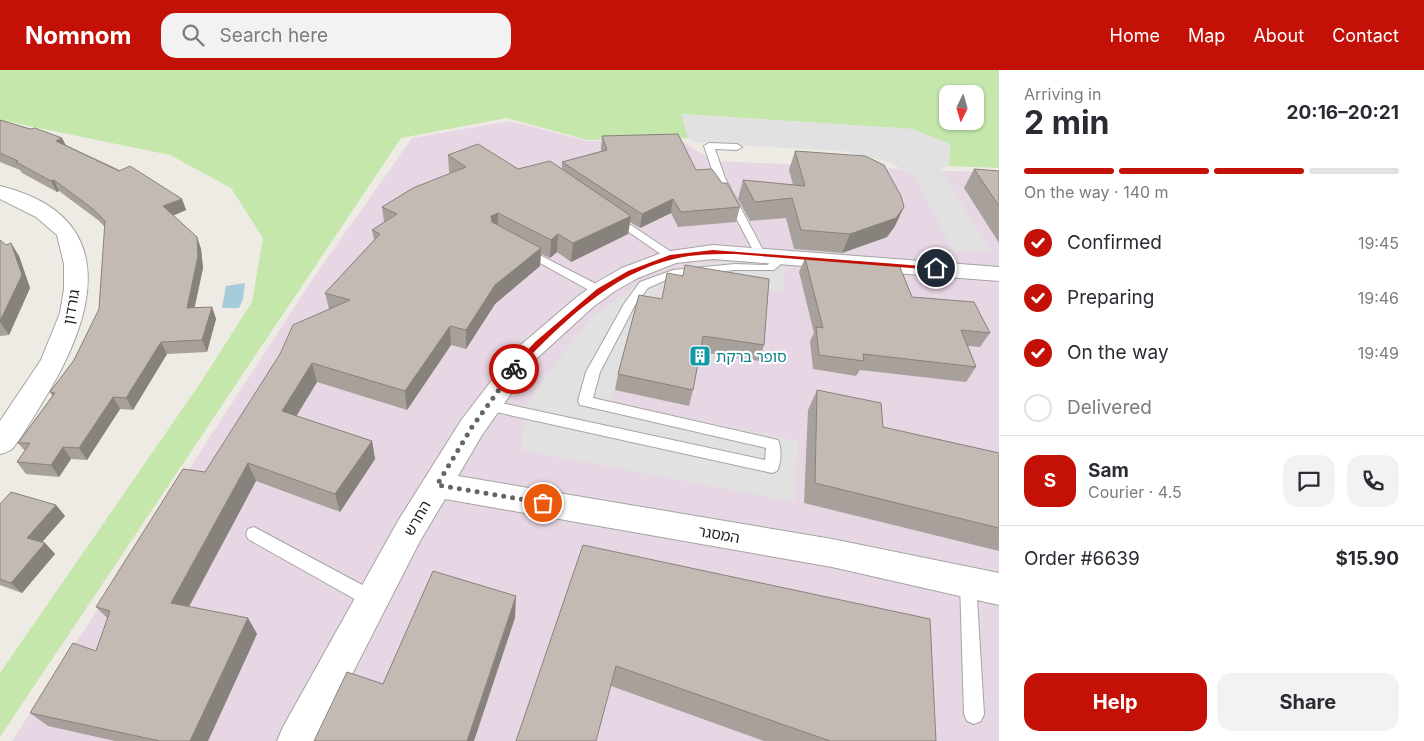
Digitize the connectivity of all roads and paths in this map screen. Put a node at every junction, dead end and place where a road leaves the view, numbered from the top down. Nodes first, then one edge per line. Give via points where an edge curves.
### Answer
1 (737, 147) dead end
2 (0, 192) edge
3 (608, 213) edge
4 (514, 245) edge
5 (760, 254) junction
6 (784, 256) junction
7 (668, 258) junction
8 (999, 274) edge
9 (600, 291) junction
10 (585, 401) junction
11 (487, 405) junction
12 (577, 424) junction
13 (0, 443) edge
14 (437, 485) junction
15 (254, 534) dead end
16 (968, 582) junction
17 (999, 589) edge
18 (373, 600) junction
19 (974, 714) dead end
20 (297, 741) edge

1 - 5 lane via 709,146 720,178
2 - 13 street, גורדון via 53,220 66,233 73,250 76,275 67,332 42,381
3 - 7 lane
4 - 9 lane
5 - 6 street, החרש
5 - 7 street, החרש via 713,252
6 - 8 street, החרש
6 - 10 lane via 770,268 673,272 644,285 593,372
7 - 9 street, החרש via 630,273
9 - 11 street, החרש via 525,355
10 - 12 lane
10 - 12 lane via 773,444 772,467
11 - 12 lane
11 - 14 street, החרש
14 - 16 street, המסגר via 832,553
14 - 18 street, החרש
15 - 18 lane
16 - 17 street, המסגר
16 - 19 lane
18 - 20 street, החרש

